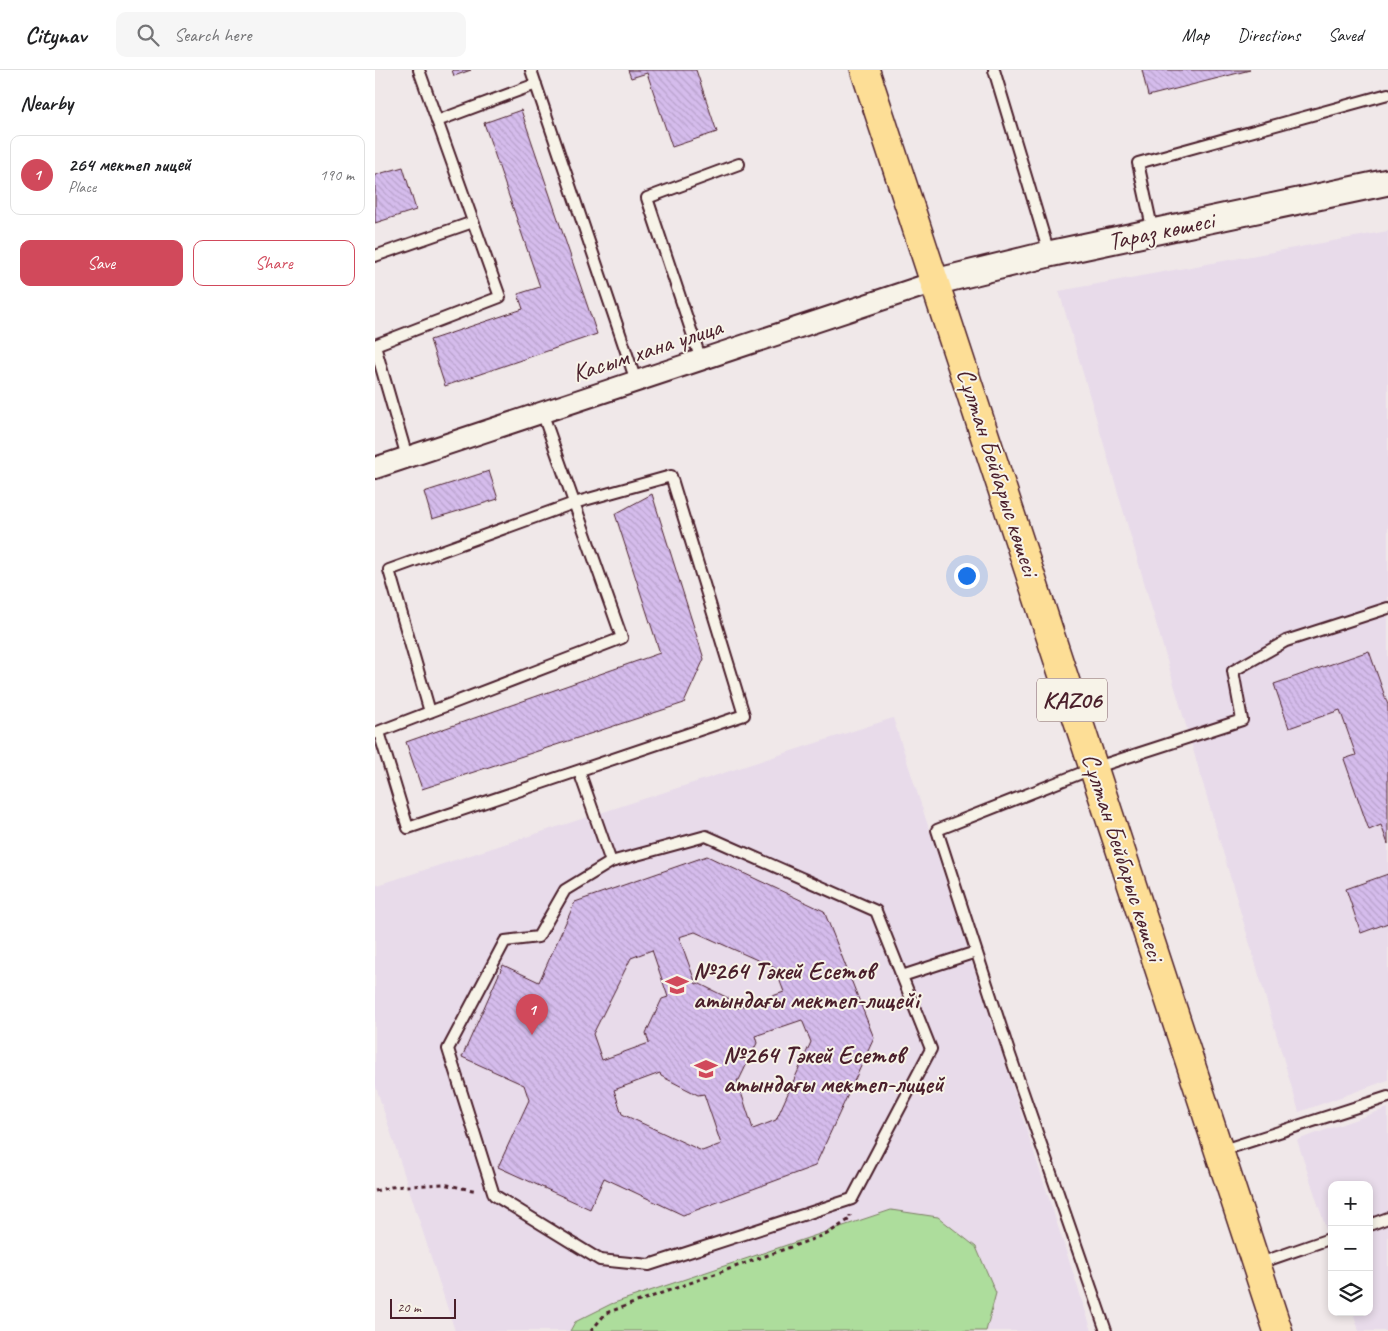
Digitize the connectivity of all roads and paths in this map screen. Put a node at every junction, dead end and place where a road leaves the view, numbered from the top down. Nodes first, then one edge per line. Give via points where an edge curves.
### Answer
1 (419, 70) edge
2 (531, 70) edge
3 (865, 70) edge
4 (995, 70) edge
5 (536, 84) junction
6 (1388, 94) edge
7 (437, 121) junction
8 (739, 164) dead end
9 (1388, 182) edge
10 (473, 222) junction
11 (1153, 232) junction
12 (1049, 254) junction
13 (375, 256) edge
14 (935, 282) junction
15 (375, 346) edge
16 (701, 360) junction
17 (636, 381) junction
18 (542, 412) junction
19 (407, 457) junction
20 (375, 468) edge
21 (574, 503) junction
22 (1388, 608) edge
23 (430, 712) junction
24 (377, 732) edge
25 (1094, 768) junction
26 (579, 771) junction
27 (611, 862) junction
28 (976, 952) junction
29 (902, 976) junction
30 (1388, 1098) edge
31 (1219, 1151) junction
32 (375, 1191) edge
33 (494, 1194) junction
34 (852, 1199) junction
35 (1388, 1218) edge
36 (1373, 1224) edge
37 (1328, 1239) edge
38 (1256, 1264) junction
39 (591, 1331) edge
40 (1106, 1331) edge
41 (1278, 1331) edge

1 - 7 lane
2 - 5 lane
3 - 14 main road, Сұлтан Бейбарыс көшесі / KAZ06
4 - 12 lane
5 - 7 lane
5 - 17 lane
6 - 11 lane via 1137,163
7 - 10 lane
8 - 16 lane via 647,198
9 - 11 street, Тараз көшесі
10 - 13 lane
10 - 15 lane via 500,297
11 - 12 street, Тараз көшесі
12 - 14 street, Тараз көшесі
14 - 16 street, Касым хана улица
14 - 25 main road, Сұлтан Бейбарыс көшесі / KAZ06
15 - 19 lane
16 - 17 street, Касым хана улица
17 - 18 street, Касым хана улица
18 - 19 street, Касым хана улица
18 - 21 lane
19 - 20 street, Касым хана улица
21 - 23 lane via 389,570
21 - 23 lane via 622,638
21 - 26 lane via 671,476 744,715
22 - 25 lane via 1286,641 1233,671 1242,720
23 - 24 lane
24 - 26 lane via 409,828
25 - 28 lane via 937,830
25 - 31 main road, Сұлтан Бейбарыс көшесі / KAZ06
26 - 27 lane
27 - 29 lane via 706,836 877,911
27 - 33 lane via 565,890 538,937 505,941 448,1049
28 - 29 lane
28 - 40 lane
29 - 34 lane via 931,1049
30 - 31 lane
31 - 38 main road, Сұлтан Бейбарыс көшесі / KAZ06
32 - 33 path via 443,1184
33 - 34 lane via 600,1260 649,1265
34 - 39 path via 850,1220 827,1234 606,1313
35 - 36 lane
37 - 38 lane
38 - 41 main road, Сұлтан Бейбарыс көшесі / KAZ06

